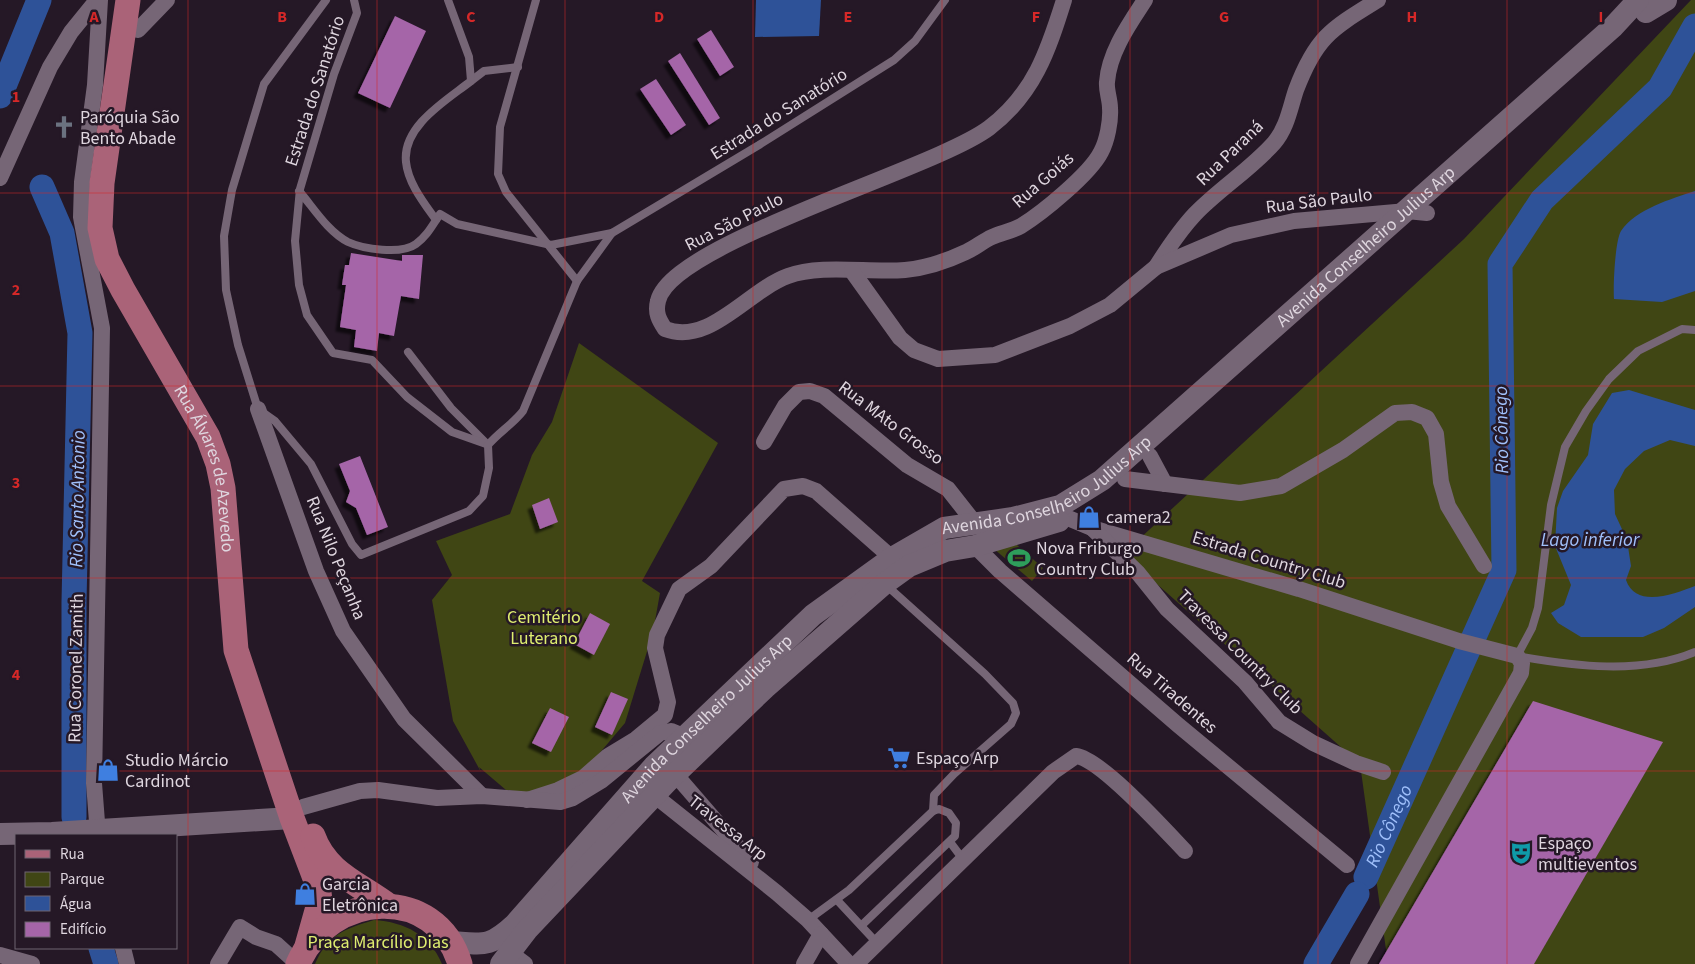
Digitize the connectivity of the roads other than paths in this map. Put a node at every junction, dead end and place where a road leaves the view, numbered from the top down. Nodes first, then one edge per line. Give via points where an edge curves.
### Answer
1 (98, 0) edge
2 (132, 0) edge
3 (167, 0) edge
4 (326, 0) edge
5 (354, 0) edge
6 (448, 0) edge
7 (536, 0) edge
8 (945, 0) edge
9 (1064, 0) edge
10 (1145, 0) edge
11 (1378, 0) edge
12 (1666, 0) edge
13 (1646, 4) edge
14 (138, 30) junction
15 (518, 66) junction
16 (471, 81) junction
17 (1, 176) edge
18 (299, 191) junction
19 (1417, 212) junction
20 (436, 220) junction
21 (612, 233) junction
22 (551, 245) junction
23 (1156, 266) junction
24 (852, 271) junction
25 (577, 281) junction
26 (1695, 330) edge
27 (408, 352) dead end
28 (258, 409) junction
29 (764, 442) dead end
30 (488, 445) junction
31 (1150, 456) junction
32 (1125, 479) junction
33 (1165, 484) junction
34 (1068, 518) junction
35 (974, 522) junction
36 (1092, 528) junction
37 (975, 546) junction
38 (892, 558) junction
39 (1484, 566) dead end
40 (884, 584) junction
41 (1695, 652) edge
42 (1517, 656) junction
43 (683, 736) junction
44 (1383, 772) dead end
45 (675, 774) junction
46 (654, 795) junction
47 (482, 796) junction
48 (527, 800) junction
49 (933, 811) junction
50 (298, 812) junction
51 (93, 832) edge
52 (0, 834) edge
53 (950, 842) junction
54 (1185, 851) dead end
55 (962, 858) junction
56 (1348, 866) dead end
57 (777, 893) junction
58 (837, 900) junction
59 (388, 906) junction
60 (808, 920) junction
61 (862, 925) junction
62 (821, 934) junction
63 (877, 942) junction
64 (123, 949) edge
65 (455, 953) edge
66 (0, 955) edge
67 (301, 958) edge
68 (512, 960) edge
69 (32, 964) edge
70 (127, 964) edge
71 (218, 964) edge
72 (804, 964) edge
73 (849, 964) edge
74 (856, 964) edge
75 (1358, 964) edge

1 - 17 street via 71,32 50,67
1 - 51 street, Rua Coronel Zamith via 95,85 82,182 81,217 102,328
2 - 14 main road, Rua Álvares de Azevedo
2 - 50 main road, Rua Álvares de Azevedo via 102,182 100,228 107,259 122,290 208,437 218,464 236,650
3 - 14 street
4 - 28 lane, Estrada do Sanatório via 264,84 232,190 224,236 226,290 238,345
5 - 18 lane, Estrada do Sanatório via 357,13 334,74
6 - 16 lane via 469,57
7 - 15 lane
8 - 21 lane, Estrada do Sanatório via 915,41 894,60
9 - 24 street, Rua São Paulo via 1048,52 1030,85 1014,106 988,128 945,152 804,209 727,245 672,280 658,300 657,316 666,329 676,333 702,331 756,292 788,276 811,270
10 - 24 street, Rua Goiás via 1128,26 1112,61 1107,82 1108,128 1101,152 1083,175 1020,227 968,252 939,263 905,270
11 - 23 street, Rua Paraná via 1323,38 1314,50 1297,89 1285,126 1274,142 1195,214
12 - 13 main road, Avenida Conselheiro Julius Arp
13 - 19 main road, Avenida Conselheiro Julius Arp
14 - 50 main road, Rua Álvares de Azevedo via 117,189 118,238 138,286 201,396 228,447 236,470 259,683
15 - 16 lane via 484,71
15 - 22 lane via 500,127 498,174 506,192
16 - 20 lane via 430,113 410,136 405,162 417,192
18 - 20 lane, Estrada do Sanatório via 324,222 347,241 372,249 414,246 430,232
18 - 30 lane, Estrada do Sanatório via 296,241 299,285 308,315 333,353 372,360 407,397 452,432
19 - 23 street, Rua São Paulo via 1294,221 1231,235
19 - 31 main road, Avenida Conselheiro Julius Arp
19 - 35 main road, Avenida Conselheiro Julius Arp via 1102,480 1060,506 1013,518
20 - 22 lane, Estrada do Sanatório via 440,214 458,224
21 - 22 lane, Estrada do Sanatório
21 - 25 lane, Estrada do Sanatório
22 - 25 lane via 558,260
23 - 24 street, Rua São Paulo via 1110,305 1070,326 995,355 938,359 914,350 900,338
25 - 30 lane, Estrada do Sanatório via 524,411
26 - 42 lane via 1682,329 1638,351 1609,379 1565,447 1550,505 1538,608 1532,628
27 - 30 lane via 450,408
28 - 30 lane via 274,421 311,464 352,544 362,555 469,511 483,496 489,468
28 - 47 street, Rua Nilo Peçanha via 316,570 343,631 404,719
29 - 35 street, Rua MAto Grosso via 785,406 799,392 810,391 824,396 907,465 948,489
31 - 32 main road, Avenida Conselheiro Julius Arp
31 - 33 street
32 - 33 street
32 - 34 main road, Avenida Conselheiro Julius Arp
33 - 39 street via 1240,493 1280,486 1343,450 1395,413 1412,412 1427,418 1436,434 1440,482 1448,506
34 - 36 street, Estrada Country Club
34 - 37 main road, Avenida Conselheiro Julius Arp
35 - 38 main road, Avenida Conselheiro Julius Arp via 944,528
36 - 42 street, Estrada Country Club via 1458,641
36 - 44 street, Travessa Country Club via 1138,572 1167,609 1246,682 1279,722 1313,743
37 - 40 main road, Avenida Conselheiro Julius Arp via 944,550 908,566
37 - 56 street, Rua Tiradentes via 1178,726
38 - 43 main road, Avenida Conselheiro Julius Arp via 813,615
38 - 48 street via 816,491 804,486 784,489 711,566 679,589 657,636 655,648 668,702 665,715 583,778
40 - 45 main road, Avenida Conselheiro Julius Arp via 765,688
40 - 49 lane via 985,674 1013,703 1016,713 1011,724 934,795
41 - 42 lane via 1667,661 1623,665
42 - 75 street via 1522,663 1521,672
43 - 48 street via 671,731 660,733 601,781 573,798 560,802
43 - 65 main road, Avenida Conselheiro Julius Arp via 515,924 499,939
45 - 46 main road, Avenida Conselheiro Julius Arp
45 - 57 street, Travessa Arp
46 - 57 street, Travessa Arp
46 - 68 main road, Avenida Conselheiro Julius Arp via 527,930
47 - 48 street
47 - 50 street via 437,798 378,790 360,791
49 - 53 lane via 945,811 956,823
49 - 58 lane
50 - 51 main road
50 - 59 main road, Rua Álvares de Azevedo via 326,861
50 - 67 main road, Rua Álvares de Azevedo via 320,900
51 - 52 main road
53 - 55 lane
53 - 61 lane
54 - 55 street via 1091,761 1076,756 1053,772
55 - 63 street
57 - 60 street, Travessa Arp
58 - 60 lane
58 - 61 lane
59 - 65 main road via 402,908 427,920
59 - 67 main road via 353,910 330,923
60 - 62 street, Travessa Arp
61 - 63 lane
62 - 72 street
62 - 73 street, Travessa Arp
63 - 74 street
64 - 70 street
66 - 69 street
67 - 71 street via 240,927

